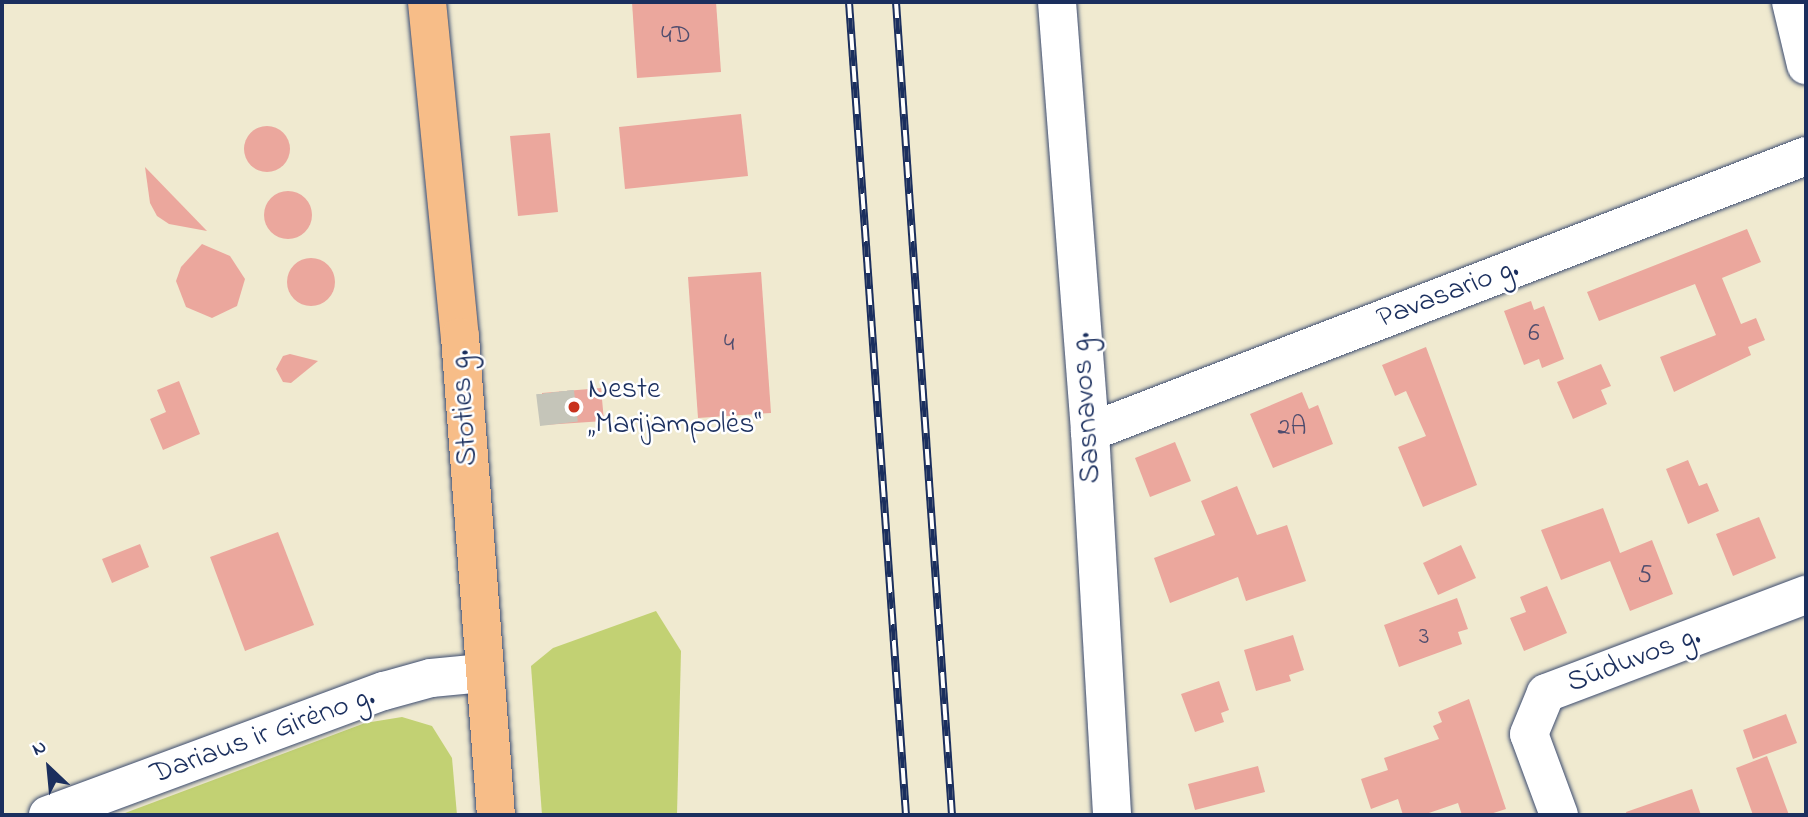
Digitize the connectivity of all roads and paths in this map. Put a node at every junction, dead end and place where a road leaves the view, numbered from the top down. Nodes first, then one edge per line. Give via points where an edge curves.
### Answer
1 (428, 2) edge
2 (1057, 2) edge
3 (1791, 2) edge
4 (1806, 65) edge
5 (1806, 156) edge
6 (1090, 432) junction
7 (1806, 595) edge
8 (483, 673) junction
9 (48, 815) edge
10 (496, 815) edge
11 (1112, 815) edge
12 (1559, 815) edge

1 - 8 main road, Stoties g. via 460,337
2 - 6 street, Sasnavos g.
3 - 4 street
5 - 6 street, Pavasario g.
6 - 11 street, Sasnavos g.
7 - 12 street, Sūduvos g. via 1546,693 1529,734
8 - 9 street, Dariaus ir Girėno g. via 431,678 384,691
8 - 10 main road, Stoties g.

